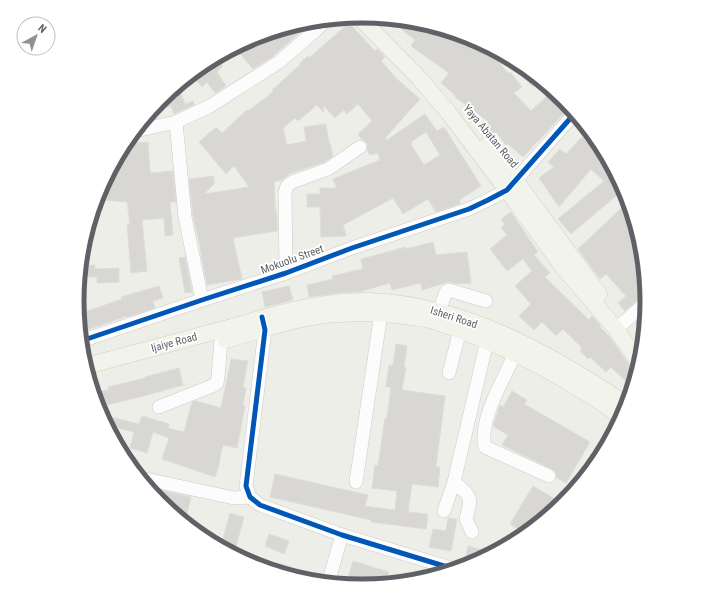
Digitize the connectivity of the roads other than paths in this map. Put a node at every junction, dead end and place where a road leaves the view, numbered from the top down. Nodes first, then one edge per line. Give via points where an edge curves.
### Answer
1 (365, 23) edge
2 (379, 24) edge
3 (320, 26) edge
4 (571, 117) edge
5 (176, 122) junction
6 (145, 129) edge
7 (360, 147) dead end
8 (511, 185) junction
9 (286, 273) junction
10 (202, 300) junction
11 (486, 301) dead end
12 (640, 308) edge
13 (439, 311) junction
14 (381, 313) junction
15 (263, 323) junction
16 (620, 327) junction
17 (460, 330) junction
18 (87, 339) edge
19 (221, 341) junction
20 (488, 341) junction
21 (636, 347) edge
22 (515, 352) junction
23 (635, 355) edge
24 (92, 364) edge
25 (94, 372) edge
26 (449, 373) dead end
27 (621, 401) edge
28 (159, 407) dead end
29 (617, 413) edge
30 (548, 476) dead end
31 (150, 480) edge
32 (356, 482) dead end
33 (454, 482) junction
34 (250, 497) junction
35 (444, 511) dead end
36 (472, 532) dead end
37 (342, 535) junction
38 (444, 567) edge
39 (330, 577) edge

1 - 8 main road, Yaya Abatan Road via 419,78
2 - 8 main road, Yaya Abatan Road via 417,64
3 - 5 street via 279,62 210,106
4 - 8 street
5 - 6 street
5 - 10 street via 185,217
7 - 9 street via 328,169 287,186
8 - 9 street, Mokuolu Street via 469,209
8 - 16 main road, Yaya Abatan Road via 563,267
9 - 10 street, Mokuolu Street
10 - 18 street, Mokuolu Street
11 - 13 street via 448,290
12 - 16 street
13 - 15 main road, Isheri Road via 370,301 338,303 297,309
13 - 27 main road, Isheri Road via 494,331 560,362
14 - 15 main road, Isheri Road via 339,314
14 - 17 main road, Isheri Road via 426,320
14 - 32 street
15 - 19 main road, Ijaiye Road
15 - 24 main road, Ijaiye Road via 243,324
15 - 34 street via 246,486
16 - 21 main road, Yaya Abatan Road
16 - 23 main road, Yaya Abatan Road
17 - 20 main road, Isheri Road
17 - 26 street
19 - 25 main road, Ijaiye Road
19 - 28 street via 217,383
20 - 22 main road, Isheri Road
20 - 33 street
22 - 29 main road, Isheri Road via 554,372
22 - 30 street via 486,419 484,440 486,447
31 - 34 street via 234,498
33 - 35 street
33 - 36 street via 469,495 466,519
34 - 37 street via 260,505
37 - 38 street
37 - 39 street

